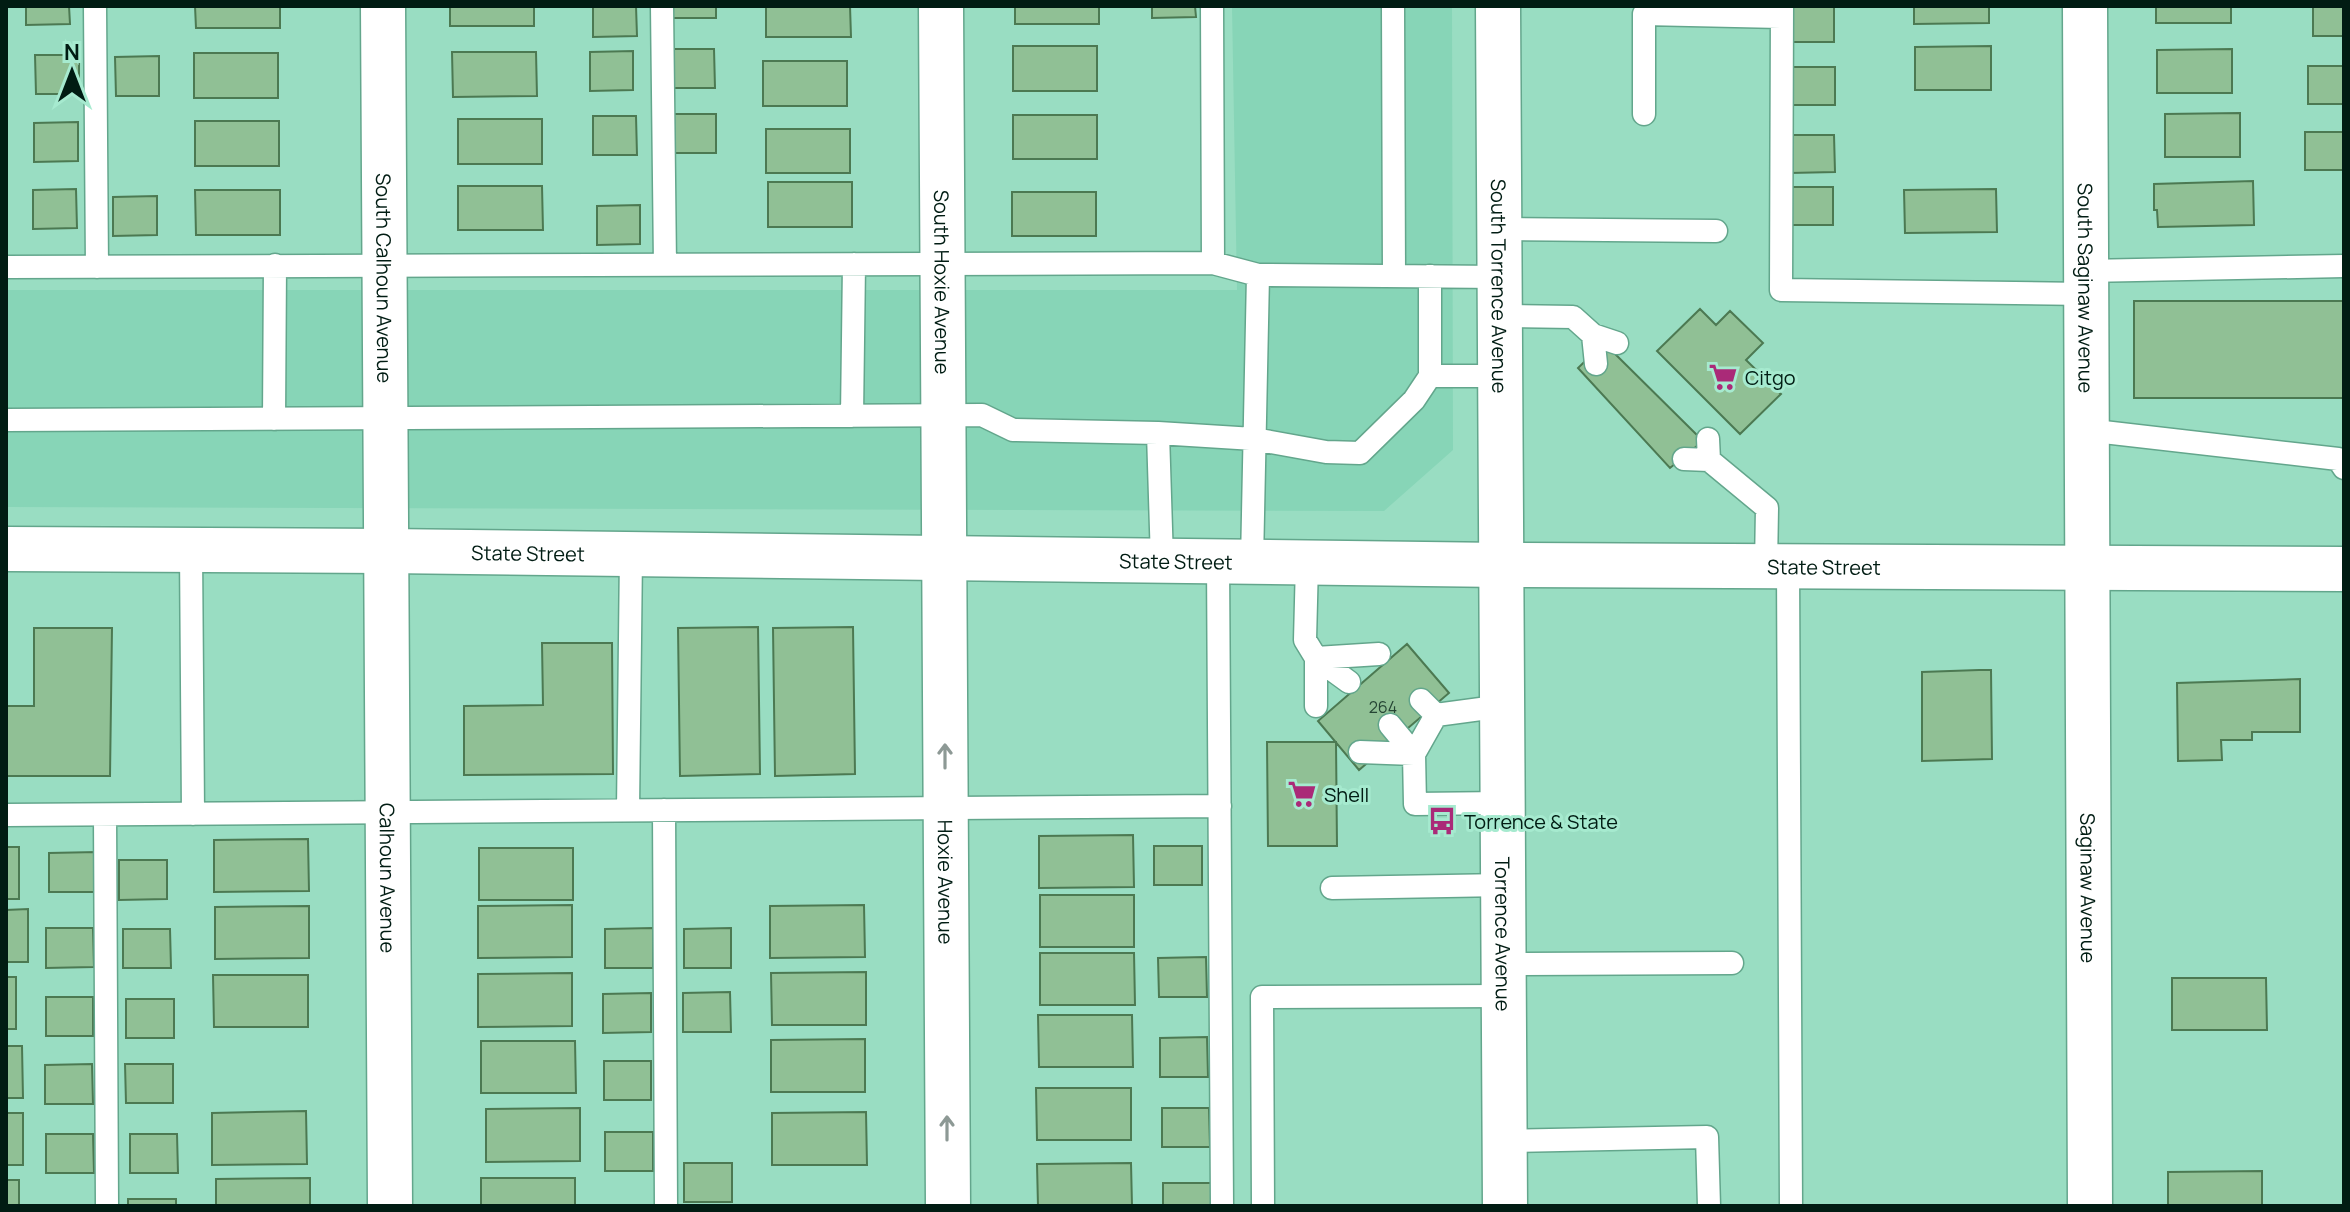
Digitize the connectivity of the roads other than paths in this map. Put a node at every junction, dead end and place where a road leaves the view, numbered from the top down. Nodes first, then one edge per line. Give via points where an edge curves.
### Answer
1 (95, 6) edge
2 (383, 6) edge
3 (662, 6) edge
4 (941, 6) edge
5 (1212, 6) edge
6 (1393, 6) edge
7 (1498, 6) edge
8 (2085, 6) edge
9 (1782, 12) edge
10 (1644, 114) dead end
11 (1499, 229) junction
12 (1716, 231) dead end
13 (1213, 263) junction
14 (854, 264) junction
15 (942, 264) junction
16 (275, 265) junction
17 (385, 265) junction
18 (665, 265) junction
19 (2344, 266) edge
20 (6, 267) edge
21 (97, 267) junction
22 (1258, 275) junction
23 (1394, 275) junction
24 (1430, 276) junction
25 (2086, 282) junction
26 (1500, 296) junction
27 (1593, 335) junction
28 (1617, 343) dead end
29 (1596, 364) dead end
30 (1430, 376) junction
31 (1500, 376) junction
32 (943, 415) junction
33 (852, 416) junction
34 (274, 419) junction
35 (386, 419) junction
36 (6, 420) edge
37 (2086, 430) junction
38 (1158, 433) junction
39 (1254, 439) junction
40 (1684, 459) dead end
41 (2344, 468) edge
42 (6, 549) edge
43 (191, 550) junction
44 (387, 551) junction
45 (631, 554) junction
46 (944, 558) junction
47 (1162, 561) junction
48 (1235, 562) junction
49 (1307, 563) junction
50 (1502, 565) junction
51 (1777, 566) junction
52 (2086, 568) junction
53 (2344, 569) edge
54 (1379, 654) dead end
55 (1316, 658) junction
56 (1349, 682) dead end
57 (1316, 706) dead end
58 (1503, 706) junction
59 (1390, 725) dead end
60 (1360, 752) dead end
61 (1414, 754) junction
62 (1503, 803) junction
63 (1220, 806) junction
64 (945, 808) junction
65 (628, 810) junction
66 (664, 810) junction
67 (388, 812) junction
68 (193, 814) junction
69 (6, 815) edge
70 (105, 815) junction
71 (1504, 885) junction
72 (1332, 888) dead end
73 (1732, 963) dead end
74 (1504, 980) junction
75 (1505, 1141) junction
76 (107, 1206) edge
77 (390, 1206) edge
78 (666, 1206) edge
79 (948, 1206) edge
80 (1222, 1206) edge
81 (1263, 1206) edge
82 (1505, 1206) edge
83 (1709, 1206) edge
84 (1791, 1206) edge
85 (2090, 1206) edge

1 - 21 lane
2 - 17 street, South Calhoun Avenue
3 - 18 lane
4 - 15 street, South Hoxie Avenue
5 - 13 lane
6 - 23 lane
7 - 11 street, South Torrence Avenue
8 - 25 street, South Saginaw Avenue
9 - 10 lane via 1644,14
9 - 25 lane via 1781,290
11 - 12 lane
11 - 26 street, South Torrence Avenue
13 - 15 lane
13 - 22 lane
14 - 15 lane
14 - 18 lane
14 - 33 lane
15 - 32 street, South Hoxie Avenue
16 - 17 lane
16 - 21 lane
16 - 34 lane
17 - 18 lane
17 - 35 street, South Calhoun Avenue
19 - 25 lane
20 - 21 lane
22 - 23 lane
22 - 39 lane
23 - 24 lane
24 - 26 lane
24 - 30 lane
25 - 37 street, South Saginaw Avenue
26 - 27 lane via 1573,317
26 - 31 street, South Torrence Avenue
27 - 28 lane
27 - 29 lane
30 - 31 lane
30 - 39 lane via 1414,400 1360,453
31 - 50 street, South Torrence Avenue
32 - 33 lane
32 - 38 lane via 982,415 1013,430
32 - 46 street, South Hoxie Avenue
33 - 35 lane
34 - 35 lane
34 - 36 lane
35 - 44 street, South Calhoun Avenue
37 - 41 lane via 2338,459
37 - 52 street, South Saginaw Avenue
38 - 39 lane
38 - 47 lane
39 - 48 lane
40 - 51 lane via 1709,450 1767,508
42 - 43 street, State Street
43 - 44 street, State Street
43 - 68 lane
44 - 45 street, State Street
44 - 67 street, Calhoun Avenue
45 - 46 street, State Street
45 - 65 lane
46 - 47 street, State Street
64 -> 46 street, Hoxie Avenue
47 - 48 street, State Street
48 - 49 street, State Street
48 - 63 lane
49 - 50 street, State Street
49 - 55 lane via 1305,640
50 - 51 street, State Street
50 - 58 street, Torrence Avenue
51 - 52 street, State Street
51 - 84 lane
52 - 53 street, State Street
52 - 85 street, Saginaw Avenue
54 - 55 lane
55 - 56 lane
55 - 57 lane
58 - 61 lane via 1429,707
58 - 62 street, Torrence Avenue
59 - 61 lane
60 - 61 lane
61 - 62 lane via 1415,804
62 - 71 street, Torrence Avenue
63 - 64 lane
63 - 80 lane
64 - 66 lane
79 -> 64 street, Hoxie Avenue
65 - 66 lane
65 - 67 lane
66 - 78 lane
67 - 68 lane
67 - 77 street, Calhoun Avenue
68 - 70 lane
69 - 70 lane
70 - 76 lane
71 - 72 lane
71 - 74 street, Torrence Avenue
73 - 74 lane
74 - 75 street, Torrence Avenue
74 - 81 lane via 1262,997
75 - 82 street, Torrence Avenue
75 - 83 lane via 1707,1137

